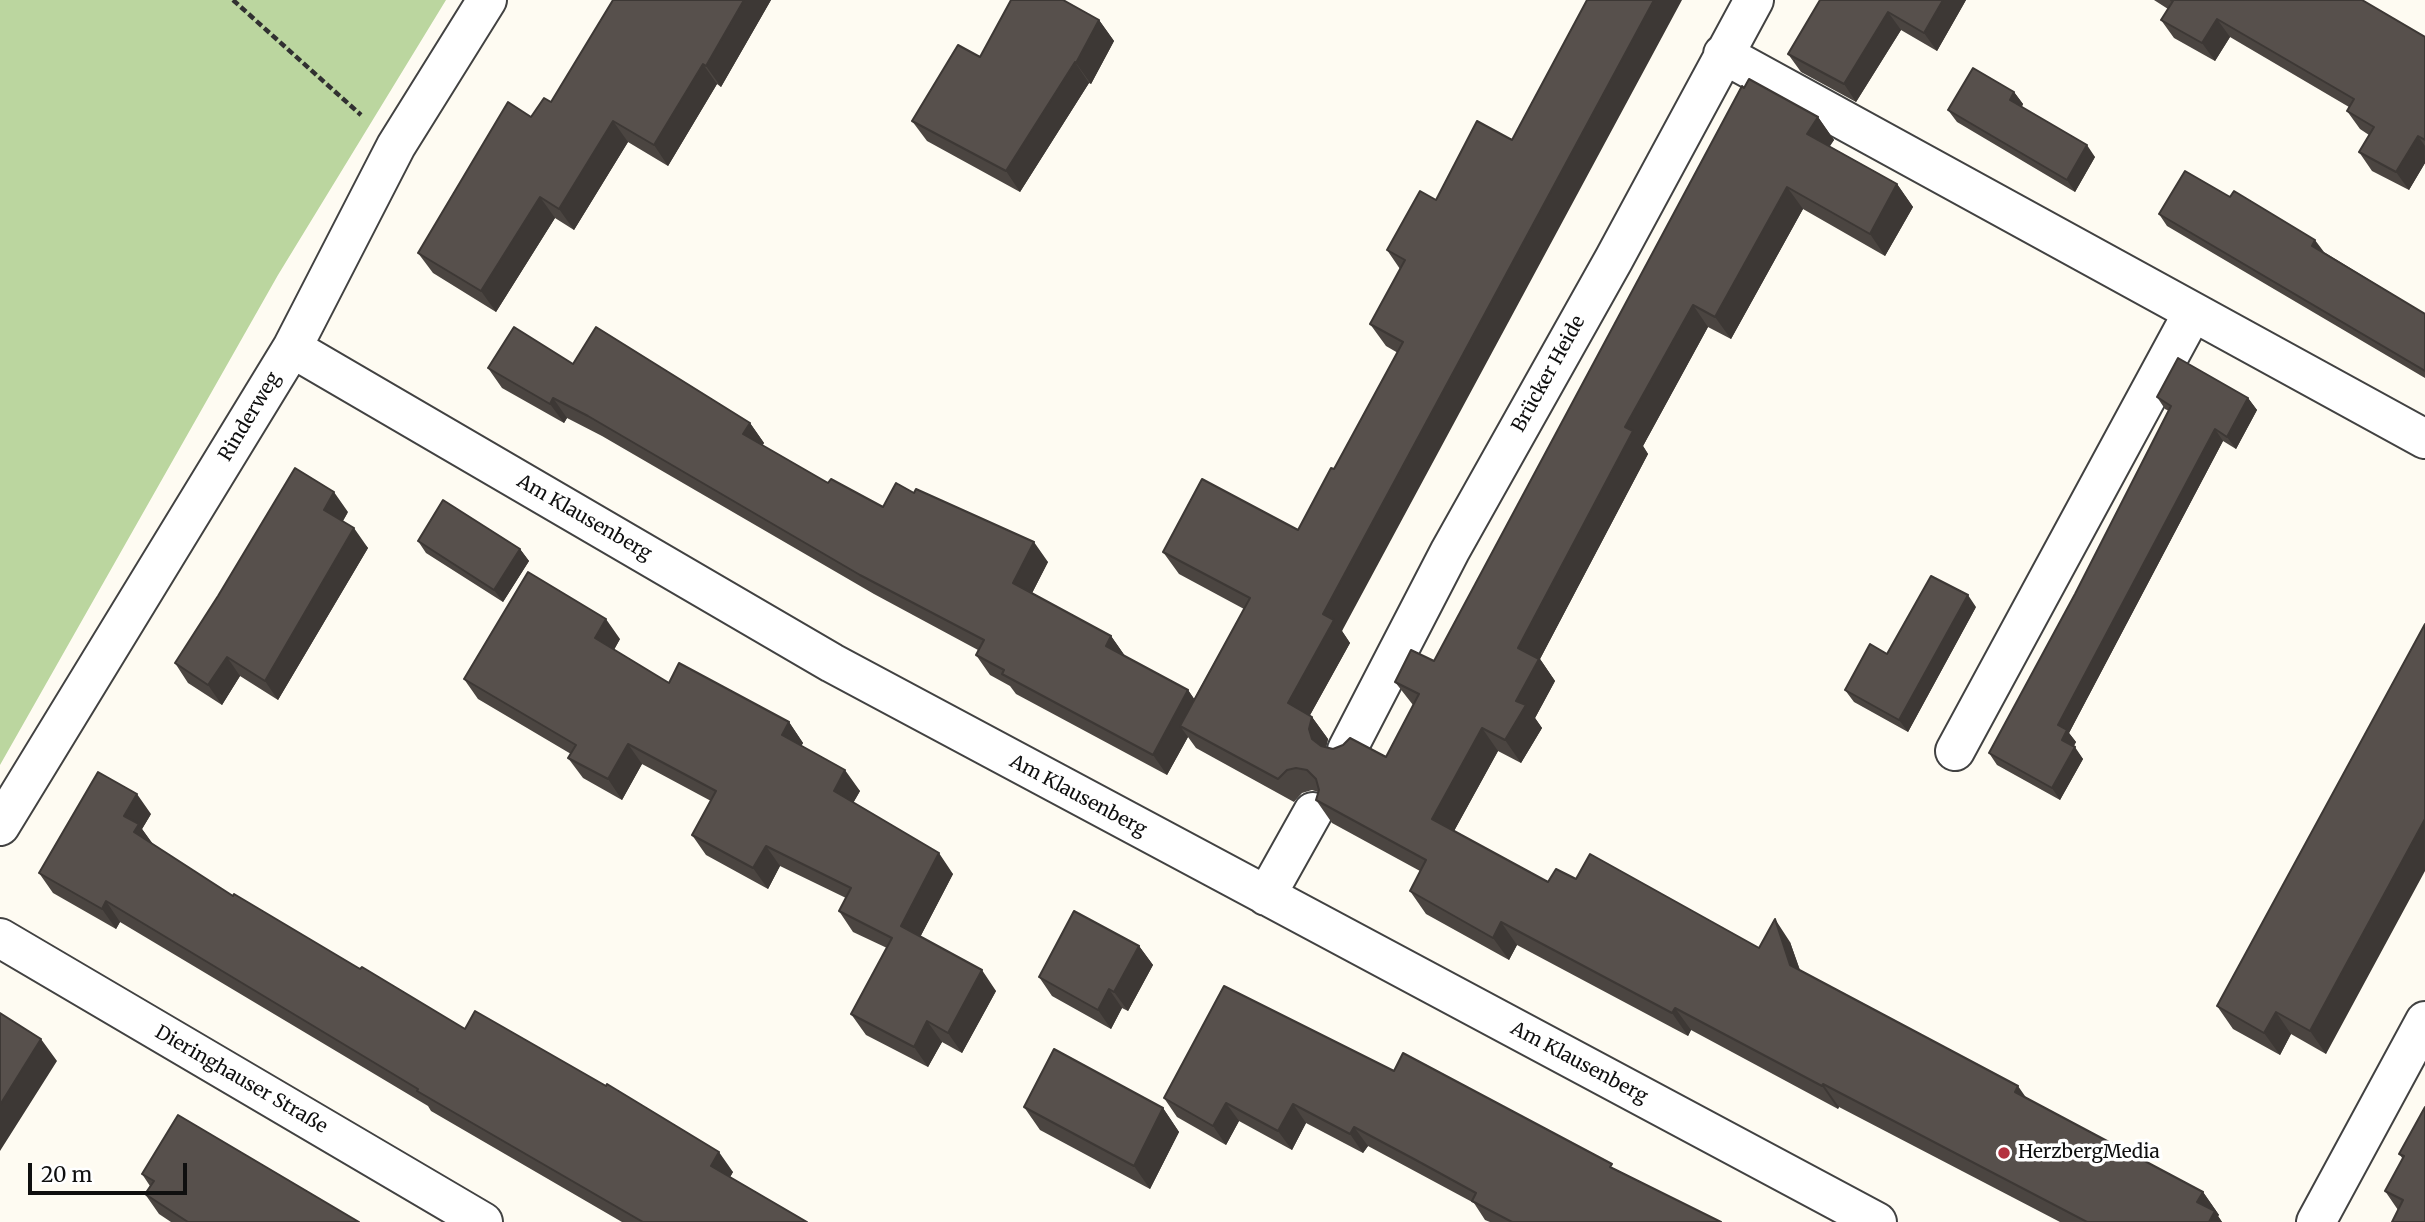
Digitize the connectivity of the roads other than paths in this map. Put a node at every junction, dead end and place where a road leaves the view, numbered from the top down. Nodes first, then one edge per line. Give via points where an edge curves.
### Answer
1 (486, 0) edge
2 (1754, 0) edge
3 (1724, 54) junction
4 (2193, 312) junction
5 (292, 348) junction
6 (2425, 439) edge
7 (1347, 750) edge
8 (1955, 751) dead end
9 (1313, 812) edge
10 (0, 826) edge
11 (1266, 896) junction
12 (0, 938) edge
13 (2425, 1021) edge
14 (1871, 1220) edge
15 (483, 1222) edge
16 (2316, 1222) edge

1 - 5 street, Rinderweg via 396,146
2 - 3 street, Brücker Heide
3 - 4 street
3 - 7 street, Brücker Heide via 1450,551
4 - 6 street
4 - 8 street
5 - 10 street, Rinderweg
5 - 11 street, Am Klausenberg via 832,663
9 - 11 street
11 - 14 street, Am Klausenberg
12 - 15 street, Dieringhauser Straße
13 - 16 street

